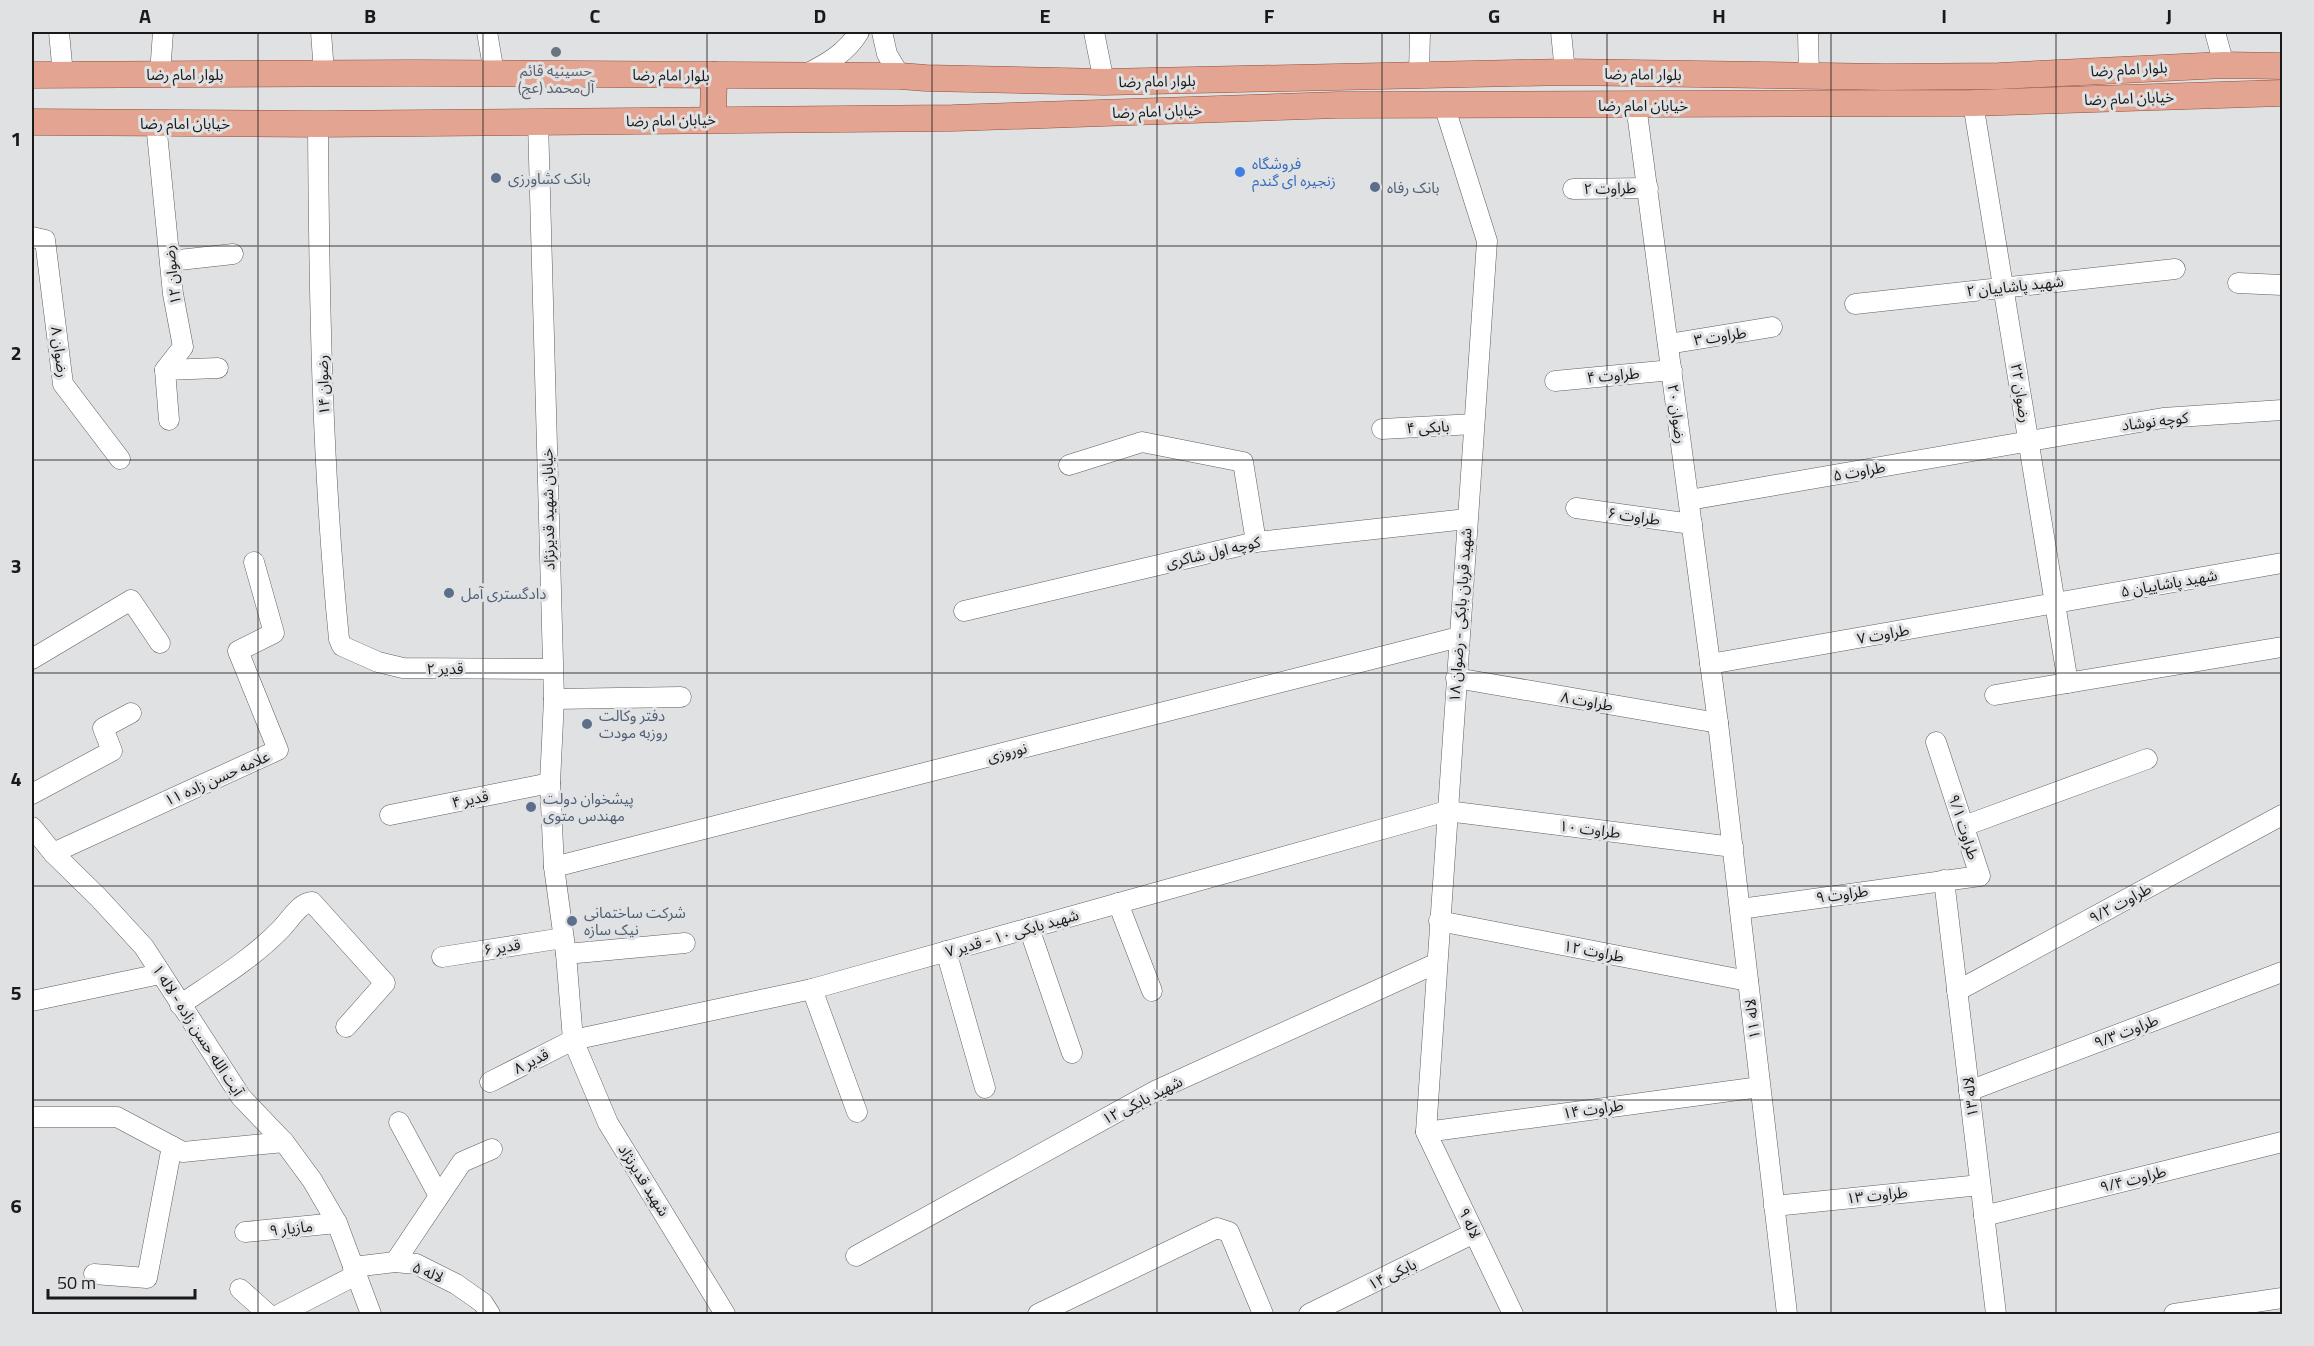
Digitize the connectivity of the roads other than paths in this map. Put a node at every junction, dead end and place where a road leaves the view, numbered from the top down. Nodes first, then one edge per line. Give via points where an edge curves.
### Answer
1 (60, 32) edge
2 (163, 32) edge
3 (321, 32) edge
4 (487, 32) edge
5 (859, 32) edge
6 (882, 32) edge
7 (1094, 32) edge
8 (1420, 32) edge
9 (1561, 32) edge
10 (1808, 32) edge
11 (2215, 32) edge
12 (2224, 65) junction
13 (2283, 66) edge
14 (1564, 72) junction
15 (324, 73) junction
16 (494, 73) junction
17 (160, 74) junction
18 (1419, 74) junction
19 (32, 75) edge
20 (63, 75) junction
21 (714, 75) junction
22 (801, 76) junction
23 (900, 76) junction
24 (926, 78) junction
25 (1809, 78) junction
26 (1104, 82) junction
27 (2283, 93) edge
28 (1973, 103) junction
29 (1444, 105) junction
30 (1636, 105) junction
31 (928, 118) junction
32 (713, 119) junction
33 (538, 121) junction
34 (32, 122) edge
35 (156, 123) junction
36 (318, 124) junction
37 (1648, 188) junction
38 (1573, 189) dead end
39 (32, 237) edge
40 (233, 254) dead end
41 (170, 261) junction
42 (2175, 269) dead end
43 (2238, 283) dead end
44 (2283, 285) edge
45 (2003, 287) junction
46 (1856, 304) dead end
47 (1772, 327) dead end
48 (1668, 344) junction
49 (218, 368) dead end
50 (165, 370) junction
51 (1672, 370) junction
52 (1555, 381) dead end
53 (2283, 410) edge
54 (169, 420) dead end
55 (1474, 424) junction
56 (1382, 429) dead end
57 (2028, 441) junction
58 (120, 459) dead end
59 (1069, 465) dead end
60 (1689, 500) junction
61 (1576, 508) dead end
62 (1467, 519) junction
63 (1692, 524) junction
64 (1256, 542) junction
65 (254, 562) dead end
66 (2283, 563) edge
67 (2055, 604) junction
68 (964, 611) dead end
69 (1459, 637) junction
70 (160, 643) dead end
71 (342, 646) joint
72 (2283, 647) edge
73 (32, 658) edge
74 (1710, 664) junction
75 (552, 669) junction
76 (1456, 678) junction
77 (2068, 683) junction
78 (1995, 695) dead end
79 (681, 697) dead end
80 (554, 699) junction
81 (131, 713) dead end
82 (1718, 723) junction
83 (1936, 742) dead end
84 (2147, 759) dead end
85 (550, 783) junction
86 (32, 794) edge
87 (1447, 811) junction
88 (390, 815) dead end
89 (2283, 815) edge
90 (32, 826) edge
91 (1964, 826) junction
92 (1733, 847) junction
93 (53, 853) junction
94 (554, 867) junction
95 (1944, 880) junction
96 (1118, 903) junction
97 (1740, 909) junction
98 (1440, 921) junction
99 (1029, 928) junction
100 (685, 943) dead end
101 (564, 946) junction
102 (946, 951) junction
103 (442, 957) dead end
104 (1437, 963) junction
105 (2283, 972) edge
106 (160, 974) junction
107 (1748, 981) junction
108 (812, 989) junction
109 (1152, 991) dead end
110 (1957, 991) junction
111 (32, 1001) edge
112 (180, 1005) junction
113 (346, 1027) dead end
114 (573, 1040) junction
115 (1072, 1053) dead end
116 (490, 1082) dead end
117 (1760, 1087) junction
118 (985, 1088) dead end
119 (1969, 1090) junction
120 (857, 1112) dead end
121 (32, 1117) edge
122 (399, 1122) dead end
123 (1426, 1132) junction
124 (284, 1142) junction
125 (2283, 1142) edge
126 (172, 1146) junction
127 (492, 1149) dead end
128 (1980, 1185) junction
129 (439, 1196) junction
130 (1774, 1206) junction
131 (1984, 1216) junction
132 (337, 1223) junction
133 (245, 1232) dead end
134 (1474, 1233) junction
135 (856, 1256) dead end
136 (394, 1262) junction
137 (355, 1271) junction
138 (94, 1274) dead end
139 (240, 1289) dead end
140 (2283, 1298) edge
141 (268, 1314) edge
142 (280, 1314) edge
143 (371, 1314) edge
144 (490, 1314) edge
145 (725, 1314) edge
146 (1038, 1314) edge
147 (1263, 1314) edge
148 (1310, 1314) edge
149 (1513, 1314) edge
150 (1787, 1314) edge
151 (1996, 1314) edge
152 (2174, 1314) edge

1 - 20 street
2 - 17 street
3 - 15 street
4 - 16 street
5 - 22 street via 825,65
6 - 23 street via 887,54
7 - 26 street
8 - 18 street
9 - 14 street
10 - 25 street
11 - 12 street
12 - 13 main road, بلوار امام رضا
12 - 25 main road, بلوار امام رضا
14 - 18 main road, بلوار امام رضا
14 - 25 main road, بلوار امام رضا
15 - 16 main road, بلوار امام رضا
15 - 17 main road, بلوار امام رضا
16 - 21 main road, بلوار امام رضا
17 - 20 main road, بلوار امام رضا
18 - 26 main road, بلوار امام رضا
19 - 20 main road, بلوار امام رضا
21 - 22 main road, بلوار امام رضا
21 - 32 main road
22 - 23 main road, بلوار امام رضا
23 - 24 main road, بلوار امام رضا
24 - 26 main road, بلوار امام رضا
24 - 31 main road
27 - 28 main road, خیابان امام رضا
28 - 30 main road, خیابان امام رضا
28 - 45 street, رضوان ۲۲
29 - 30 main road, خیابان امام رضا
29 - 31 main road, خیابان امام رضا
29 - 55 street, شهید قربان بابکی - رضوان ۱۸ via 1486,241
30 - 37 street, رضوان ۲۰
31 - 32 main road, خیابان امام رضا
32 - 33 main road, خیابان امام رضا
33 - 36 main road, خیابان امام رضا
33 - 75 street, خيابان شهيد قديرنژاد
34 - 35 main road, خیابان امام رضا
35 - 36 main road, خیابان امام رضا
35 - 41 street, رضوان ۱۲
36 - 71 street, رضوان ۱۴ via 325,442
37 - 38 street, طراوت ۲
37 - 48 street, رضوان ۲۰
39 - 58 street, رضوان ۸ via 45,240 63,384
40 - 41 street
41 - 50 street, رضوان ۱۲ via 183,347
42 - 45 street, شهید پاشاییان ۲
43 - 44 street
45 - 46 street, شهید پاشاییان ۲
45 - 57 street, رضوان ۲۲
47 - 48 street, طراوت ۳
48 - 51 street, رضوان ۲۰
49 - 50 street
50 - 54 street
51 - 52 street, طراوت ۴
51 - 60 street, رضوان ۲۰
53 - 57 street, کوچه نوشاد via 2163,418
55 - 56 street, بابکی ۴
55 - 62 street, شهید قربان بابکی - رضوان ۱۸
57 - 60 street, طراوت ۵
57 - 67 street, رضوان ۲۲
59 - 64 street via 1142,442 1243,462
60 - 63 street, رضوان ۲۰
61 - 63 street, طراوت ۶
62 - 64 street, کوچه اول شاکری
62 - 69 street, شهید قربان بابکی - رضوان ۱۸
63 - 74 street, رضوان ۲۰
64 - 68 street, کوچه اول شاکری
65 - 93 street, علامه حسن زاده ۱۱ via 274,633 238,651 278,750
66 - 67 street, شهید پاشاییان ۵
67 - 74 street, طراوت ۷
67 - 77 street, رضوان ۲۲
69 - 76 street, شهید قربان بابکی - رضوان ۱۸
69 - 94 street, نوروزی
70 - 73 street via 131,600
71 - 75 street, قدیر ۲ via 403,668
72 - 77 street
74 - 82 street, رضوان ۲۰
75 - 80 street, خيابان شهيد قديرنژاد
76 - 82 street, طراوت ۸
76 - 87 street, شهید قربان بابکی - رضوان ۱۸
77 - 78 street
79 - 80 street
80 - 85 street, خيابان شهيد قديرنژاد
81 - 86 street via 103,728 112,751
82 - 92 street, لاله ۱۱
83 - 91 street, طراوت ۹/۱
84 - 91 street
85 - 88 street, قدیر ۴
85 - 94 street, خيابان شهيد قديرنژاد
87 - 92 street, طراوت ۱۰
87 - 96 street, شهید بابکی ۱۰ - قدیر ۷
87 - 98 street, شهید قربان بابکی - رضوان ۱۸
89 - 110 street, طراوت ۹/۲
90 - 93 street, آیت الله حسن زاده - لاله ۱
91 - 95 street, طراوت ۹/۱ via 1980,876
92 - 97 street, لاله ۱۱
93 - 106 street, آیت الله حسن زاده - لاله ۱ via 144,947
94 - 101 street, خيابان شهيد قديرنژاد
95 - 97 street, طراوت ۹
95 - 110 street, لاله ۱۳
96 - 99 street, شهید بابکی ۱۰ - قدیر ۷
96 - 109 street
97 - 107 street, لاله ۱۱
98 - 104 street, شهید قربان بابکی - رضوان ۱۸
98 - 107 street, طراوت ۱۲
99 - 102 street, شهید بابکی ۱۰ - قدیر ۷
99 - 115 street
100 - 101 street, قدیر ۶
101 - 103 street, قدیر ۶
101 - 114 street, خيابان شهيد قديرنژاد
102 - 108 street, شهید بابکی ۱۰ - قدیر ۷
102 - 118 street
104 - 123 street, شهید قربان بابکی - رضوان ۱۸
104 - 135 street, شهید بابکی ۱۲ via 1157,1090
105 - 119 street, طراوت ۹/۳
106 - 111 street
106 - 112 street, آیت الله حسن زاده - لاله ۱
107 - 117 street, لاله ۱۱
108 - 114 street, شهید بابکی ۱۰ - قدیر ۷
108 - 120 street
110 - 119 street, لاله ۱۳
112 - 113 street via 248,958 305,903 312,902 385,983
112 - 124 street, آیت الله حسن زاده - لاله ۱ via 241,1097
114 - 116 street, قدیر ۸
114 - 145 street, شهید قدیرنژاد via 608,1123
117 - 123 street, طراوت ۱۴
117 - 130 street, لاله ۱۱
119 - 128 street, لاله ۱۳
121 - 126 street via 117,1117
122 - 129 street
123 - 134 street, لاله ۹
124 - 126 street via 183,1152
124 - 132 street, آیت الله حسن زاده - لاله ۱
125 - 131 street, طراوت ۹/۴
126 - 138 street via 147,1278
127 - 129 street via 462,1162
128 - 130 street, طراوت ۱۳
128 - 131 street, لاله ۱۳
129 - 136 street
130 - 150 street, لاله ۱۱
131 - 151 street, لاله ۱۳
132 - 133 street, مازیار ۹
132 - 137 street, آیت الله حسن زاده - لاله ۱
134 - 148 street, بابکی ۱۴
134 - 149 street, لاله ۹
136 - 137 street, لاله ۵
136 - 144 street, لاله ۵ via 416,1264 456,1284 483,1303
137 - 142 street
137 - 143 street, آیت الله حسن زاده - لاله ۱
139 - 141 street
140 - 152 street
146 - 147 street via 1217,1228 1229,1232

